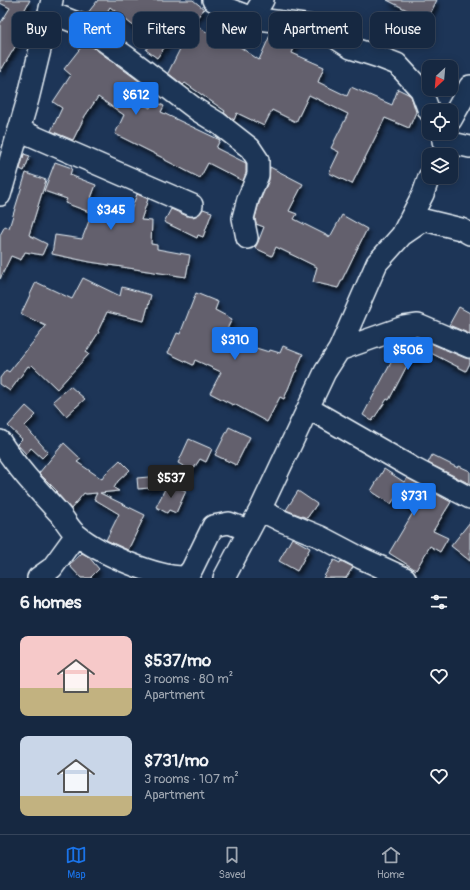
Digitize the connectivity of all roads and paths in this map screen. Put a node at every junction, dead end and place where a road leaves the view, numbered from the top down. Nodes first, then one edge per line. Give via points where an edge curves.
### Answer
1 (213, 0) edge
2 (263, 0) edge
3 (50, 6) edge
4 (236, 12) edge
5 (256, 12) edge
6 (261, 19) edge
7 (470, 86) edge
8 (426, 104) edge
9 (458, 107) edge
10 (19, 130) junction
11 (442, 143) edge
12 (470, 147) edge
13 (427, 184) edge
14 (0, 194) edge
15 (192, 205) dead end
16 (470, 234) edge
17 (402, 235) junction
18 (247, 238) dead end
19 (470, 348) edge
20 (339, 350) junction
21 (308, 408) junction
22 (0, 441) edge
23 (470, 498) edge
24 (260, 510) junction
25 (248, 530) junction
26 (76, 535) junction
27 (38, 578) edge
28 (224, 578) edge
29 (405, 578) edge

1 - 4 street
2 - 5 street
3 - 10 street
3 - 18 street via 140,66 250,148 258,160 258,175 243,218
6 - 8 street via 319,27 351,48 397,64 421,90
7 - 9 street
10 - 14 street
10 - 15 street
11 - 12 street
13 - 17 street
16 - 17 street via 424,220
17 - 20 street via 377,263
19 - 20 street via 418,325 398,329
20 - 21 street
21 - 23 street
21 - 24 street
22 - 26 street
24 - 25 street
24 - 29 street
25 - 26 street via 229,522 213,526 192,569 186,577 177,578 153,572 107,554
25 - 28 street
26 - 27 street via 52,568

